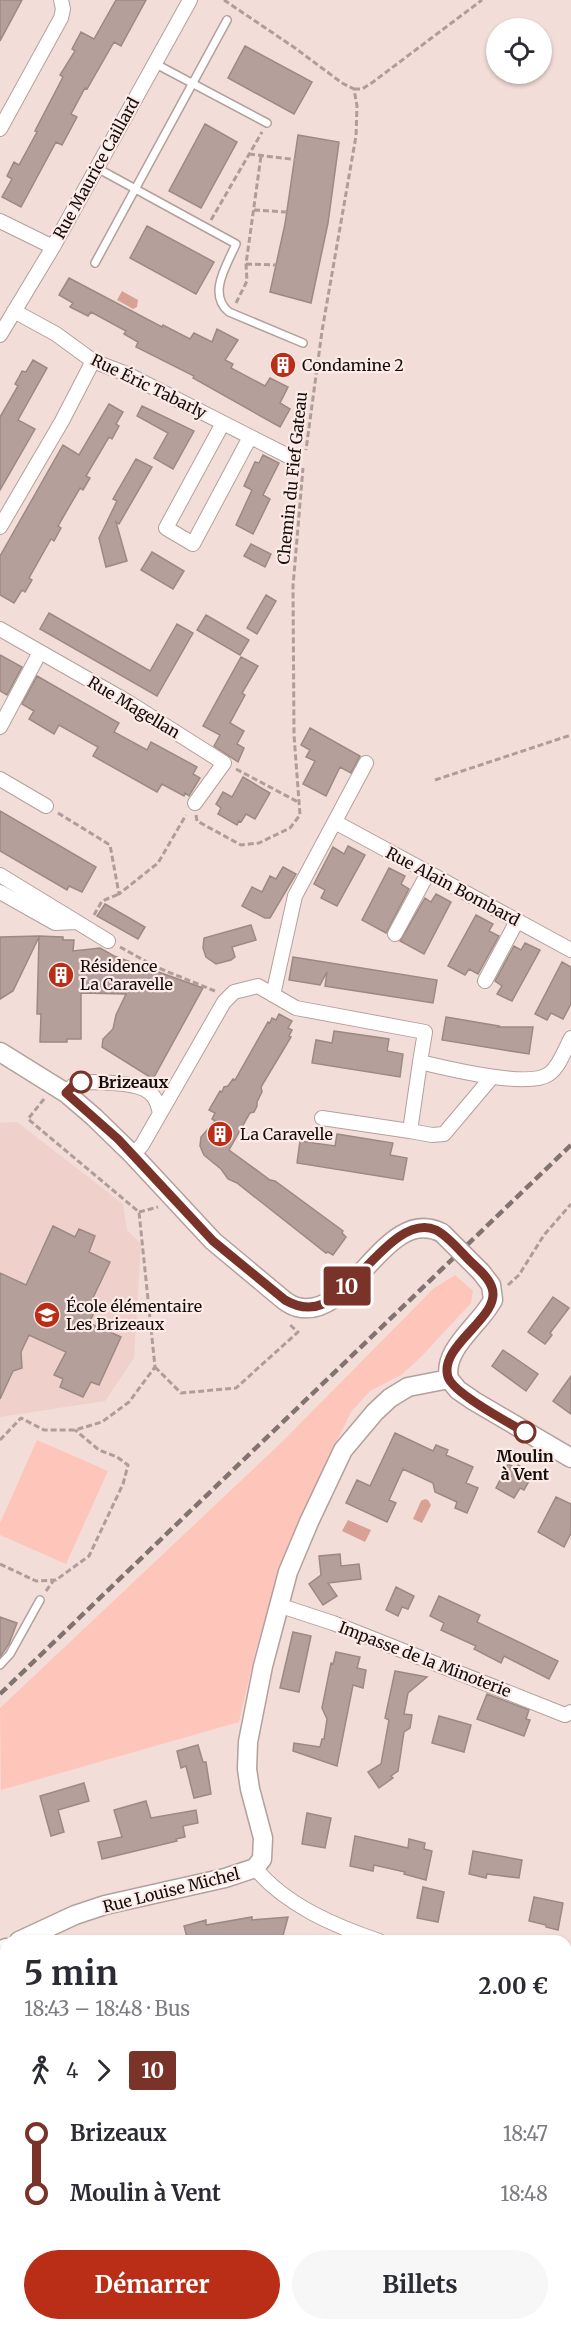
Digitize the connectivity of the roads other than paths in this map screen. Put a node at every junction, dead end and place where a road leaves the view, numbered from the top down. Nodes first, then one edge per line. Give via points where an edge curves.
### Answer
1 (61, 0) edge
2 (190, 0) edge
3 (227, 20) dead end
4 (154, 63) junction
5 (192, 84) junction
6 (267, 123) road end
7 (0, 129) edge
8 (97, 168) junction
9 (136, 188) junction
10 (0, 221) edge
11 (52, 247) junction
12 (95, 263) dead end
13 (14, 311) junction
14 (0, 335) edge
15 (303, 343) dead end
16 (93, 361) junction
17 (223, 423) junction
18 (250, 437) junction
19 (301, 458) road end
20 (0, 527) edge
21 (0, 629) edge
22 (40, 652) junction
23 (0, 727) edge
24 (366, 763) dead end
25 (0, 779) edge
26 (195, 803) road end
27 (46, 806) road end
28 (335, 822) junction
29 (428, 873) junction
30 (0, 875) edge
31 (0, 892) edge
32 (518, 921) junction
33 (81, 924) junction
34 (395, 934) dead end
35 (108, 941) road end
36 (571, 950) edge
37 (485, 981) dead end
38 (273, 995) junction
39 (571, 1038) edge
40 (0, 1052) edge
41 (420, 1062) junction
42 (492, 1077) junction
43 (60, 1089) junction
44 (160, 1113) junction
45 (322, 1118) dead end
46 (410, 1131) junction
47 (133, 1155) junction
48 (449, 1379) junction
49 (571, 1458) edge
50 (39, 1600) dead end
51 (278, 1605) junction
52 (0, 1665) edge
53 (571, 1712) edge
54 (255, 1868) junction
55 (32, 1935) edge
56 (357, 1935) edge

1 - 7 street via 61,18
2 - 4 street, Rue Maurice Caillard
3 - 5 lane
4 - 5 lane
4 - 8 street, Rue Maurice Caillard
5 - 6 lane
5 - 9 lane
8 - 9 lane
8 - 11 street, Rue Maurice Caillard
9 - 12 lane
9 - 15 lane via 236,243 218,290 221,306
10 - 11 street
11 - 13 street, Rue Maurice Caillard
13 - 14 street, Rue Maurice Caillard
13 - 16 street, Rue Éric Tabarly via 56,334
16 - 17 street, Rue Éric Tabarly
16 - 20 street
17 - 18 street, Rue Éric Tabarly
17 - 18 street, Rue Éric Tabarly via 166,528 193,544
18 - 19 street, Rue Éric Tabarly
21 - 22 street, Rue Magellan
22 - 23 street
22 - 26 street, Rue Magellan via 224,763
24 - 28 street
25 - 27 street
28 - 29 street, Rue Alain Bombard
28 - 38 street via 295,896
29 - 32 street, Rue Alain Bombard
29 - 34 street
30 - 33 street
31 - 33 street via 55,924
32 - 36 street, Rue Alain Bombard
32 - 37 street
33 - 35 street
38 - 41 street via 297,1008 425,1032
38 - 44 street via 258,986 234,992 224,1002
39 - 42 street via 548,1075
40 - 43 street
41 - 42 street
41 - 46 street
42 - 46 street via 444,1134
43 - 44 street via 81,1082 134,1086 154,1097
43 - 47 street
44 - 47 street
45 - 46 street
47 - 48 street, bridge via 213,1241 297,1307 312,1308 332,1300 407,1232 424,1227 442,1233 493,1288 492,1303 448,1364
48 - 49 street via 474,1401
48 - 51 street via 408,1387 390,1398 344,1450 309,1522
50 - 52 lane
51 - 53 street, Impasse de la Minoterie via 565,1715
51 - 54 street via 248,1742 250,1789 262,1838 262,1859
54 - 55 street, Rue Louise Michel via 105,1905
54 - 56 street, Rue Louise Michel via 276,1891

